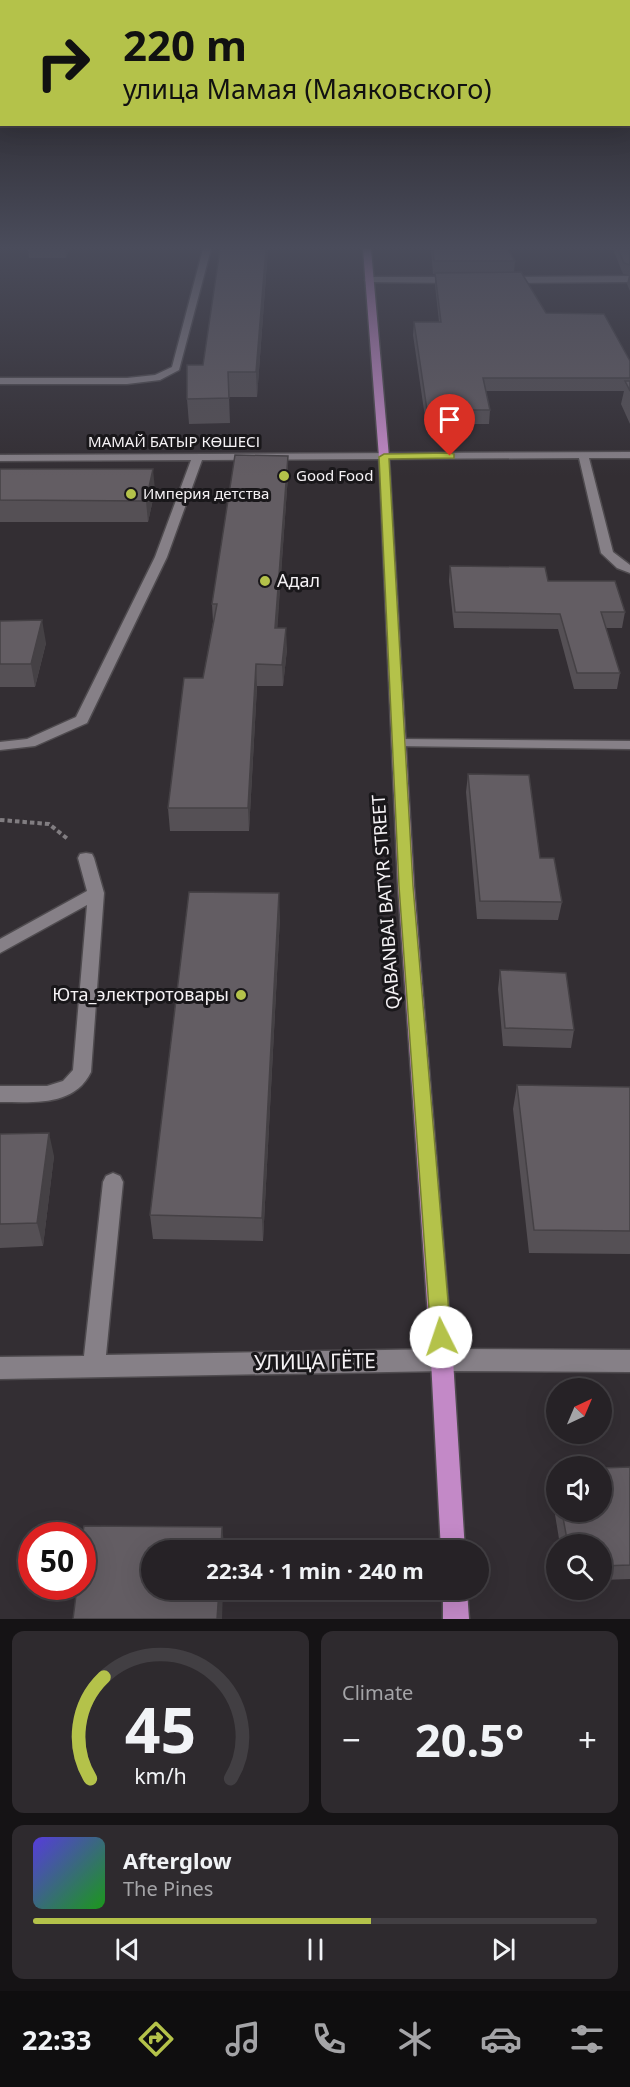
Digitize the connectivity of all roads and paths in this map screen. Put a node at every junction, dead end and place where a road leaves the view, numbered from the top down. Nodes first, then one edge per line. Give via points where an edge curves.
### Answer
1 (188, 325) edge
2 (373, 325) edge
3 (0, 381) edge
4 (583, 455) junction
5 (630, 455) edge
6 (198, 457) junction
7 (384, 457) junction
8 (0, 458) edge
9 (630, 569) edge
10 (400, 743) junction
11 (630, 745) edge
12 (0, 746) edge
13 (0, 820) edge
14 (86, 858) joint
15 (96, 894) junction
16 (0, 947) edge
17 (0, 1094) edge
18 (113, 1182) dead end
19 (442, 1360) junction
20 (630, 1361) edge
21 (94, 1366) junction
22 (0, 1368) edge
23 (452, 1540) edge
24 (455, 1600) edge
25 (456, 1619) edge

1 - 3 street via 177,368 157,378
2 - 7 main road, QABANBAI BATYR STREET
4 - 5 street, МАМАЙ БАТЫР КӨШЕСІ
4 - 7 street, МАМАЙ БАТЫР КӨШЕСІ
4 - 9 street via 606,554
6 - 7 street, МАМАЙ БАТЫР КӨШЕСІ
6 - 8 street, МАМАЙ БАТЫР КӨШЕСІ
6 - 12 street via 161,557 82,720 30,743
7 - 10 main road, QABANBAI BATYR STREET
10 - 11 street
10 - 19 main road, QABANBAI BATYR STREET via 406,886
13 - 14 path via 49,824
14 - 15 street
15 - 16 street
15 - 17 street via 82,1072 69,1086 47,1094
18 - 21 street
19 - 20 street, УЛИЦА ГЁТЕ
19 - 21 street, УЛИЦА ГЁТЕ
19 - 23 main road, QABANBAI BATYR STREET
21 - 22 street, УЛИЦА ГЁТЕ
24 - 25 main road

